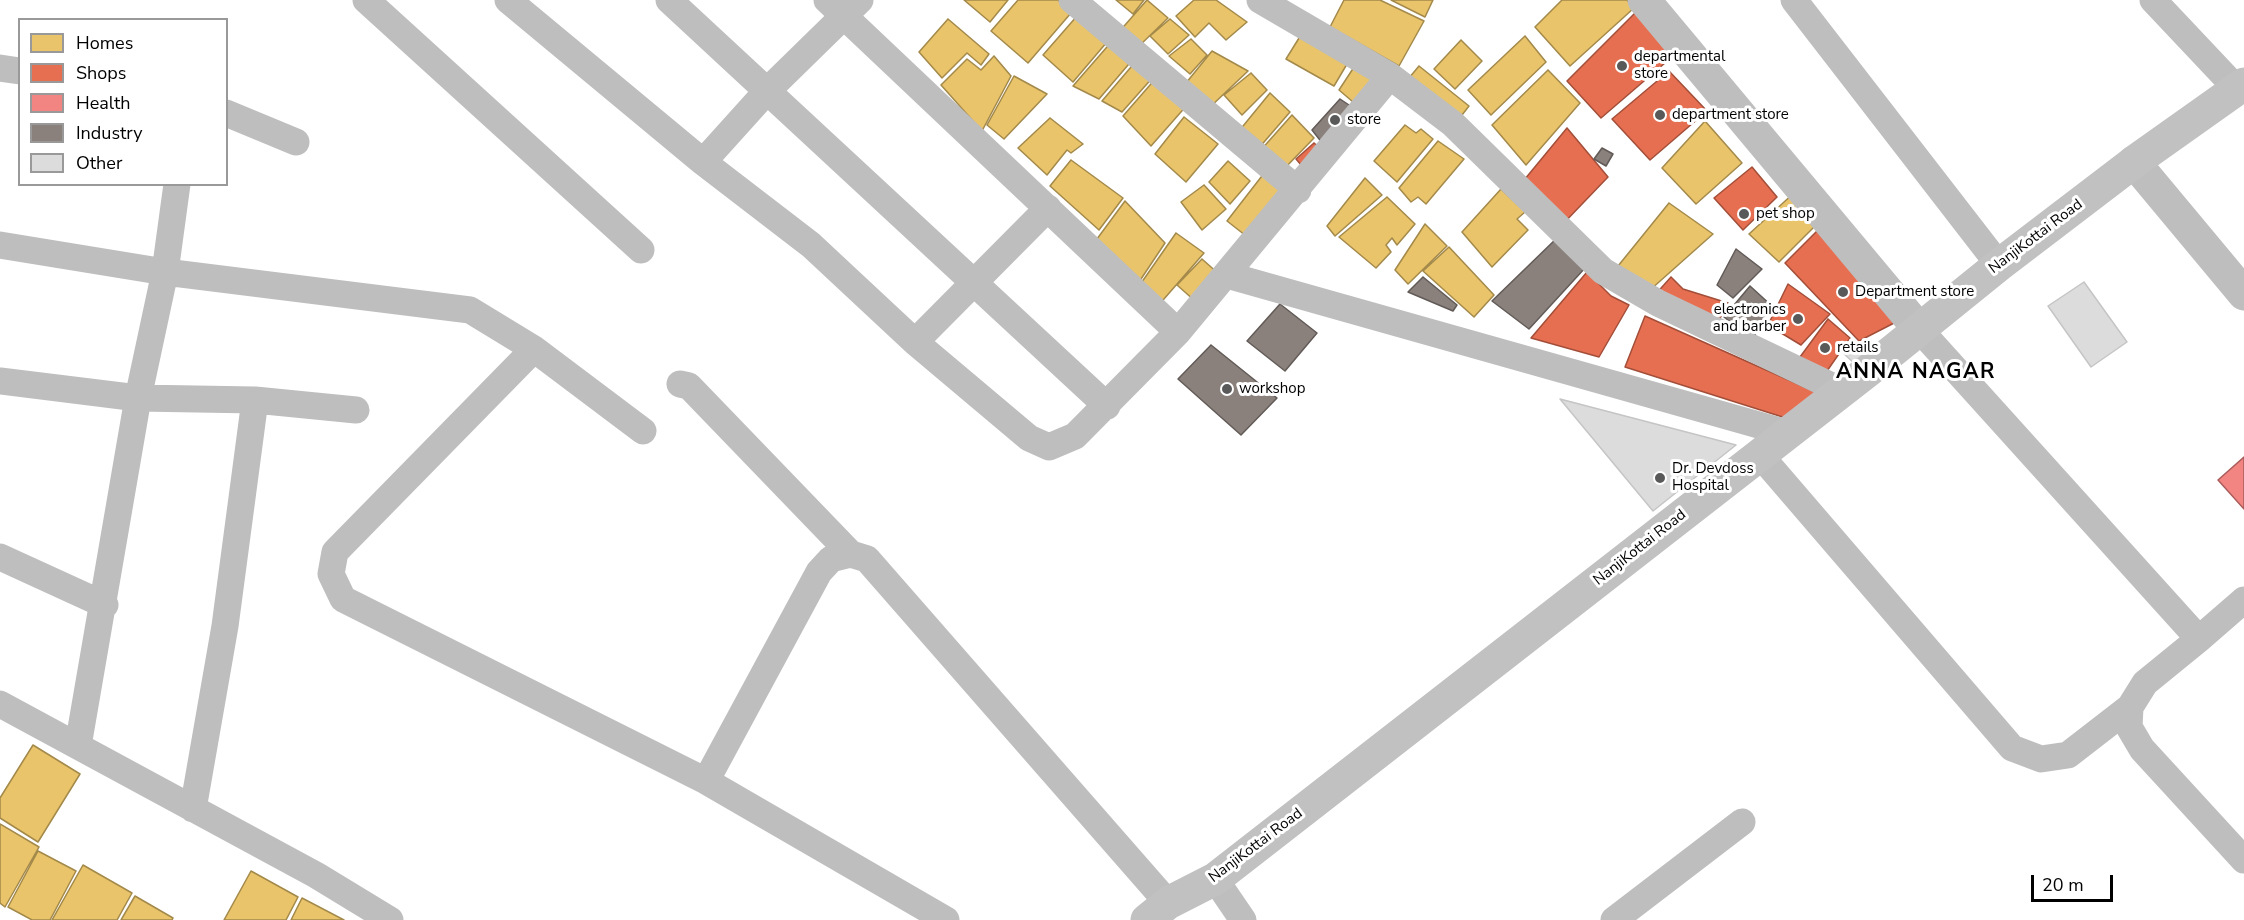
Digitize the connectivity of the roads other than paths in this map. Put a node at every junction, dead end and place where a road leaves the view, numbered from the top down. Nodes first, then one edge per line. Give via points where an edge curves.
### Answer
1 (366, 0) edge
2 (508, 0) edge
3 (669, 0) edge
4 (1072, 0) edge
5 (1260, 0) edge
6 (1644, 0) edge
7 (1794, 0) edge
8 (2153, 0) edge
9 (844, 5) edge
10 (0, 68) edge
11 (18, 71) edge
12 (1390, 76) junction
13 (2241, 87) edge
14 (767, 92) junction
15 (228, 114) edge
16 (296, 142) dead end
17 (703, 162) junction
18 (2134, 162) junction
19 (177, 186) edge
20 (1298, 190) junction
21 (1047, 208) junction
22 (0, 245) edge
23 (641, 250) dead end
24 (1999, 265) junction
25 (165, 272) junction
26 (1227, 274) junction
27 (973, 283) junction
28 (2244, 294) edge
29 (1919, 329) junction
30 (1178, 332) junction
31 (915, 342) junction
32 (534, 349) junction
33 (0, 381) edge
34 (680, 384) dead end
35 (1842, 391) junction
36 (138, 398) junction
37 (255, 400) junction
38 (1107, 406) junction
39 (356, 410) dead end
40 (643, 432) dead end
41 (1787, 433) junction
42 (1760, 455) junction
43 (851, 554) junction
44 (0, 557) edge
45 (2244, 600) edge
46 (105, 605) junction
47 (2199, 639) junction
48 (0, 705) edge
49 (2130, 707) junction
50 (78, 746) junction
51 (706, 781) junction
52 (193, 809) junction
53 (1742, 822) dead end
54 (2244, 860) edge
55 (1215, 879) junction
56 (1157, 912) edge
57 (390, 920) edge
58 (945, 920) edge
59 (1243, 920) edge
60 (1614, 920) edge

1 - 23 street
2 - 17 street
3 - 14 street
4 - 20 street
5 - 12 street
6 - 29 street
7 - 24 street
8 - 13 street
9 - 14 street
9 - 21 street
10 - 11 street
12 - 20 street
12 - 35 street via 1453,124 1603,271 1658,303
13 - 18 main road, NanjiKottai Road
14 - 17 street
14 - 27 street
15 - 16 street
17 - 31 street via 811,245
18 - 24 main road, NanjiKottai Road
18 - 28 street
19 - 25 street
20 - 26 street
21 - 27 street
21 - 30 street
22 - 25 street
24 - 29 main road, NanjiKottai Road
25 - 32 street via 470,310
25 - 36 street
26 - 30 street
26 - 41 street
27 - 31 street
27 - 38 street
29 - 35 main road, NanjiKottai Road
29 - 47 street
30 - 38 street
31 - 38 street via 1029,438 1049,447 1075,436
32 - 40 street
32 - 51 street via 335,552 331,574 343,599
33 - 36 street
34 - 43 street via 689,386
35 - 41 main road, NanjiKottai Road
36 - 37 street
36 - 46 street
37 - 39 street
37 - 52 street via 225,627
41 - 42 main road, NanjiKottai Road
42 - 49 street via 2012,748 2041,759 2068,755
42 - 55 main road, NanjiKottai Road
43 - 51 street via 831,558 819,572
43 - 56 street via 867,559
44 - 46 street
45 - 47 street
46 - 50 street
47 - 49 street via 2145,683
48 - 50 street
49 - 54 street via 2129,727 2142,749
50 - 52 street
51 - 58 street
52 - 57 street
53 - 60 street
55 - 56 main road, NanjiKottai Road
55 - 59 street

